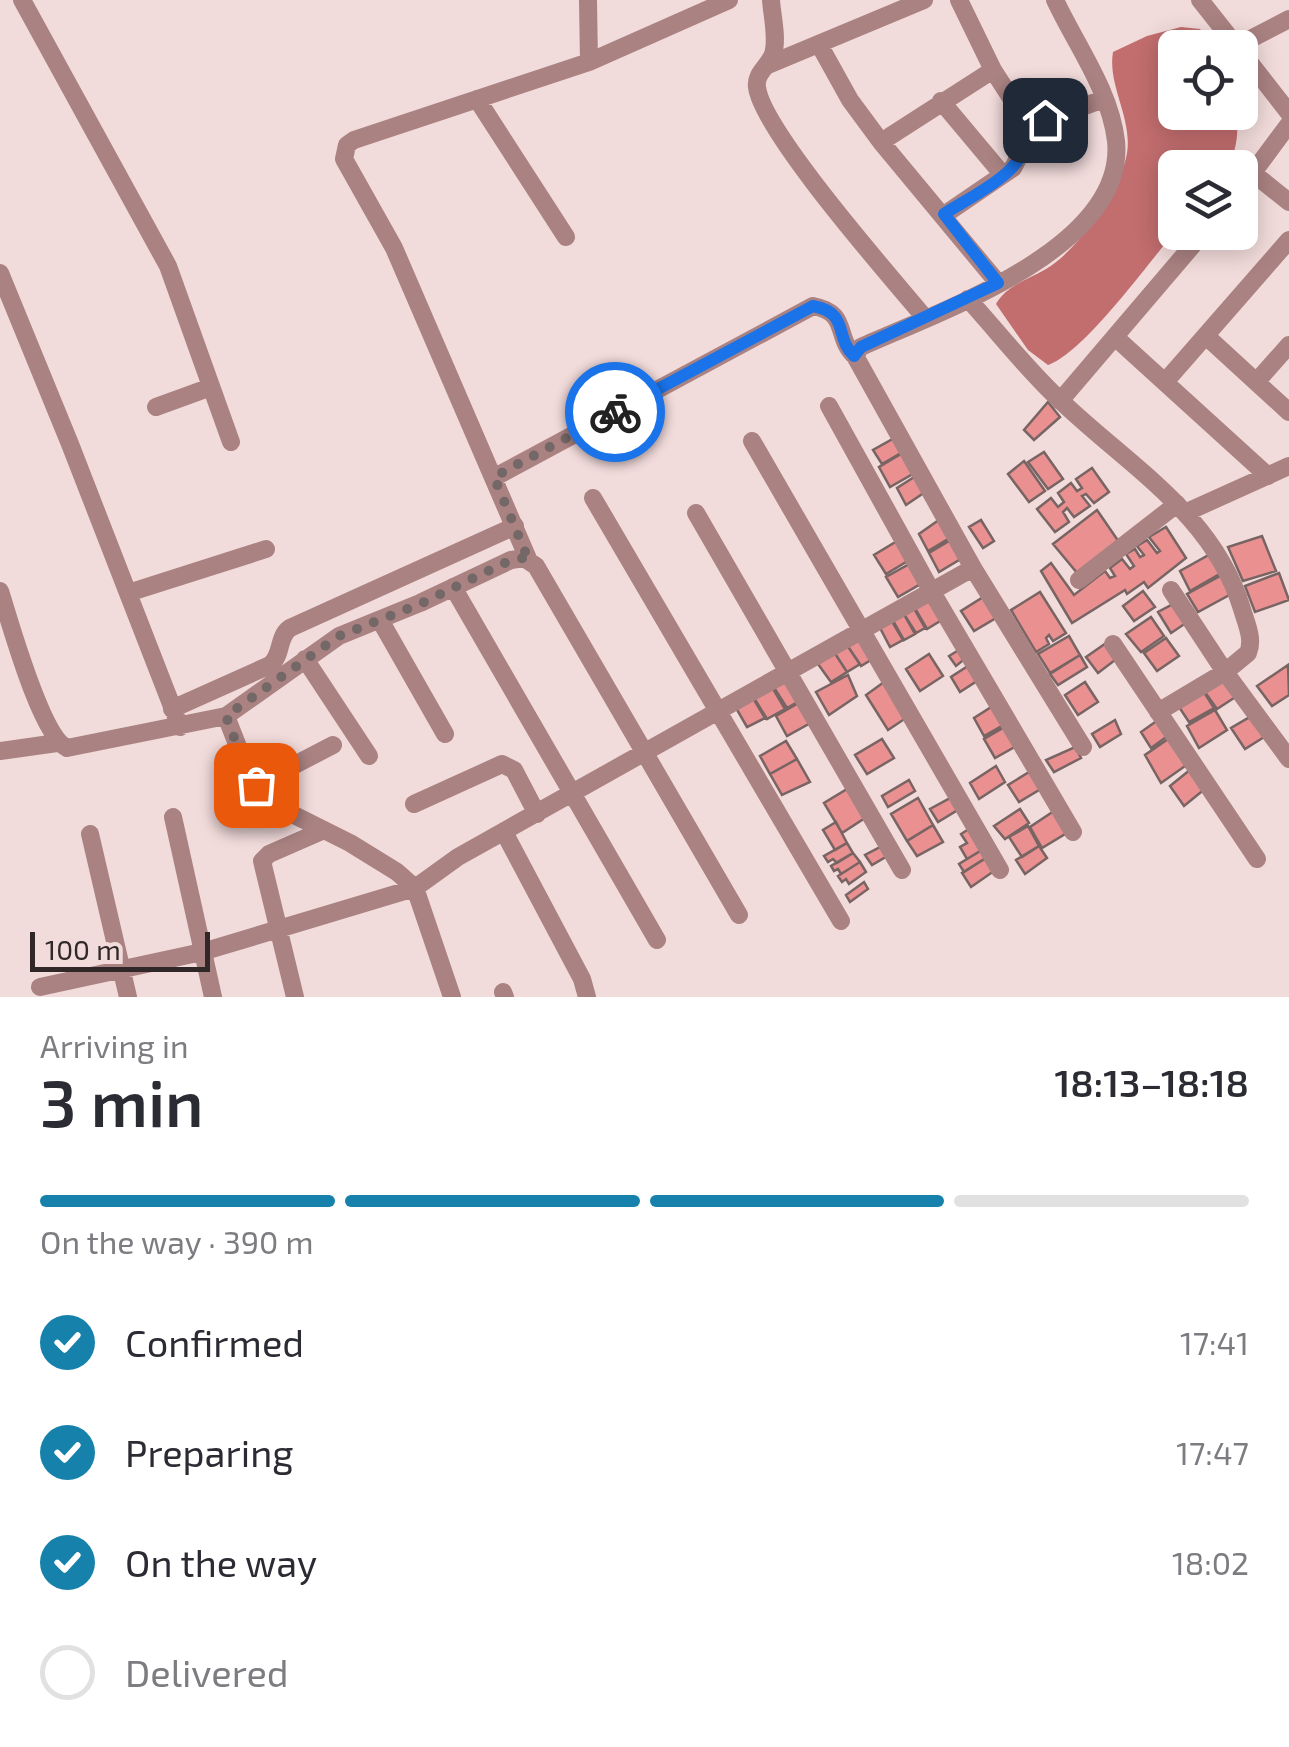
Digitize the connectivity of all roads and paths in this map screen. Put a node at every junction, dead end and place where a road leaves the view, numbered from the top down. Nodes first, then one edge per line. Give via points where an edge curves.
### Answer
1 (22, 0) edge
2 (588, 0) edge
3 (729, 0) edge
4 (771, 0) edge
5 (959, 0) edge
6 (1055, 0) edge
7 (1200, 0) edge
8 (911, 2) edge
9 (1289, 19) edge
10 (1224, 30) edge
11 (1258, 37) edge
12 (820, 46) junction
13 (589, 62) junction
14 (768, 65) junction
15 (993, 70) junction
16 (1258, 73) edge
17 (477, 98) junction
18 (1104, 99) junction
19 (941, 101) junction
20 (1289, 113) edge
21 (1289, 124) edge
22 (1026, 127) junction
23 (882, 142) junction
24 (1258, 168) edge
25 (1003, 175) junction
26 (1258, 177) edge
27 (1289, 202) edge
28 (944, 214) junction
29 (566, 238) dead end
30 (1289, 240) edge
31 (1189, 250) edge
32 (0, 273) edge
33 (998, 283) junction
34 (968, 299) junction
35 (925, 318) junction
36 (1206, 336) junction
37 (1115, 337) junction
38 (1289, 345) edge
39 (854, 356) junction
40 (1258, 380) junction
41 (1165, 382) junction
42 (212, 387) junction
43 (1060, 401) junction
44 (1285, 402) edge
45 (156, 406) dead end
46 (829, 406) dead end
47 (231, 442) dead end
48 (752, 442) dead end
49 (1289, 466) edge
50 (1268, 476) junction
51 (494, 477) junction
52 (593, 498) dead end
53 (1182, 508) junction
54 (696, 512) dead end
55 (515, 526) junction
56 (266, 549) dead end
57 (529, 561) junction
58 (973, 568) junction
59 (1079, 580) dead end
60 (453, 587) junction
61 (1171, 590) dead end
62 (0, 592) edge
63 (932, 592) junction
64 (128, 593) junction
65 (380, 620) junction
66 (862, 632) junction
67 (1113, 644) dead end
68 (305, 659) junction
69 (1225, 672) junction
70 (788, 673) junction
71 (172, 709) junction
72 (1158, 712) junction
73 (717, 713) junction
74 (226, 716) junction
75 (180, 727) junction
76 (445, 734) dead end
77 (57, 742) junction
78 (333, 746) dead end
79 (1083, 747) dead end
80 (0, 752) edge
81 (645, 753) junction
82 (369, 756) dead end
83 (1289, 759) edge
84 (256, 785) junction
85 (573, 793) junction
86 (414, 804) dead end
87 (537, 814) junction
88 (173, 818) dead end
89 (324, 830) junction
90 (504, 832) junction
91 (1073, 832) dead end
92 (90, 834) dead end
93 (1257, 859) dead end
94 (902, 870) dead end
95 (1000, 870) dead end
96 (415, 888) junction
97 (739, 916) dead end
98 (841, 921) dead end
99 (277, 929) junction
100 (657, 940) dead end
101 (202, 952) junction
102 (121, 968) junction
103 (40, 986) dead end
104 (128, 997) edge
105 (214, 997) edge
106 (295, 997) edge
107 (452, 997) edge
108 (587, 997) edge

1 - 42 street via 168,266
2 - 13 street
3 - 13 street
4 - 14 street via 775,49
5 - 15 street
6 - 18 street
7 - 10 street
8 - 12 street
9 - 11 street
12 - 14 street
12 - 23 street
13 - 17 street
14 - 35 street via 757,86 773,121
15 - 19 street
15 - 22 street
16 - 20 street
17 - 29 street
17 - 51 street via 354,140 344,159 394,248
18 - 22 street
18 - 33 street via 1116,143 1110,178 1092,216 1044,259
19 - 23 street
19 - 25 street
21 - 24 street
22 - 25 street via 1024,152
23 - 28 street
25 - 28 street
26 - 27 street
28 - 33 street
30 - 36 street
31 - 37 street
32 - 64 street
33 - 34 street
34 - 35 street
34 - 43 street
35 - 39 street
36 - 40 street
36 - 41 street
37 - 41 street
37 - 43 street
38 - 40 street
39 - 51 street via 830,311 813,306
39 - 58 street
40 - 44 street
41 - 50 street
42 - 45 street
42 - 47 street
43 - 53 street
46 - 63 street
48 - 66 street
49 - 50 street
50 - 53 street
51 - 55 street
52 - 73 street
53 - 59 street
53 - 69 street via 1207,536 1237,593 1250,639 1248,654
54 - 70 street
55 - 57 street
55 - 71 street via 290,628 270,665
56 - 64 street
57 - 60 street via 517,558
57 - 81 street
58 - 63 street
58 - 79 street
60 - 65 street
60 - 85 street
61 - 69 street
62 - 77 street
63 - 66 street
63 - 91 street
64 - 71 street
65 - 68 street
65 - 76 street
66 - 70 street
66 - 95 street
67 - 72 street
68 - 74 street
68 - 82 street
69 - 72 street
69 - 83 street
70 - 73 street
70 - 94 street
71 - 75 street
72 - 93 street
73 - 81 street
73 - 98 street
74 - 75 street
74 - 84 street
75 - 77 street via 67,748
77 - 80 street
78 - 84 street
81 - 85 street
81 - 97 street
84 - 89 street via 280,808
85 - 87 street
85 - 100 street
86 - 87 street via 502,764 514,770
87 - 90 street
88 - 101 street
89 - 96 street
89 - 99 street via 264,858
90 - 96 street
90 - 108 street
92 - 102 street
96 - 99 street
96 - 107 street
99 - 101 street
99 - 106 street
101 - 102 street
101 - 105 street
102 - 103 street
102 - 104 street

